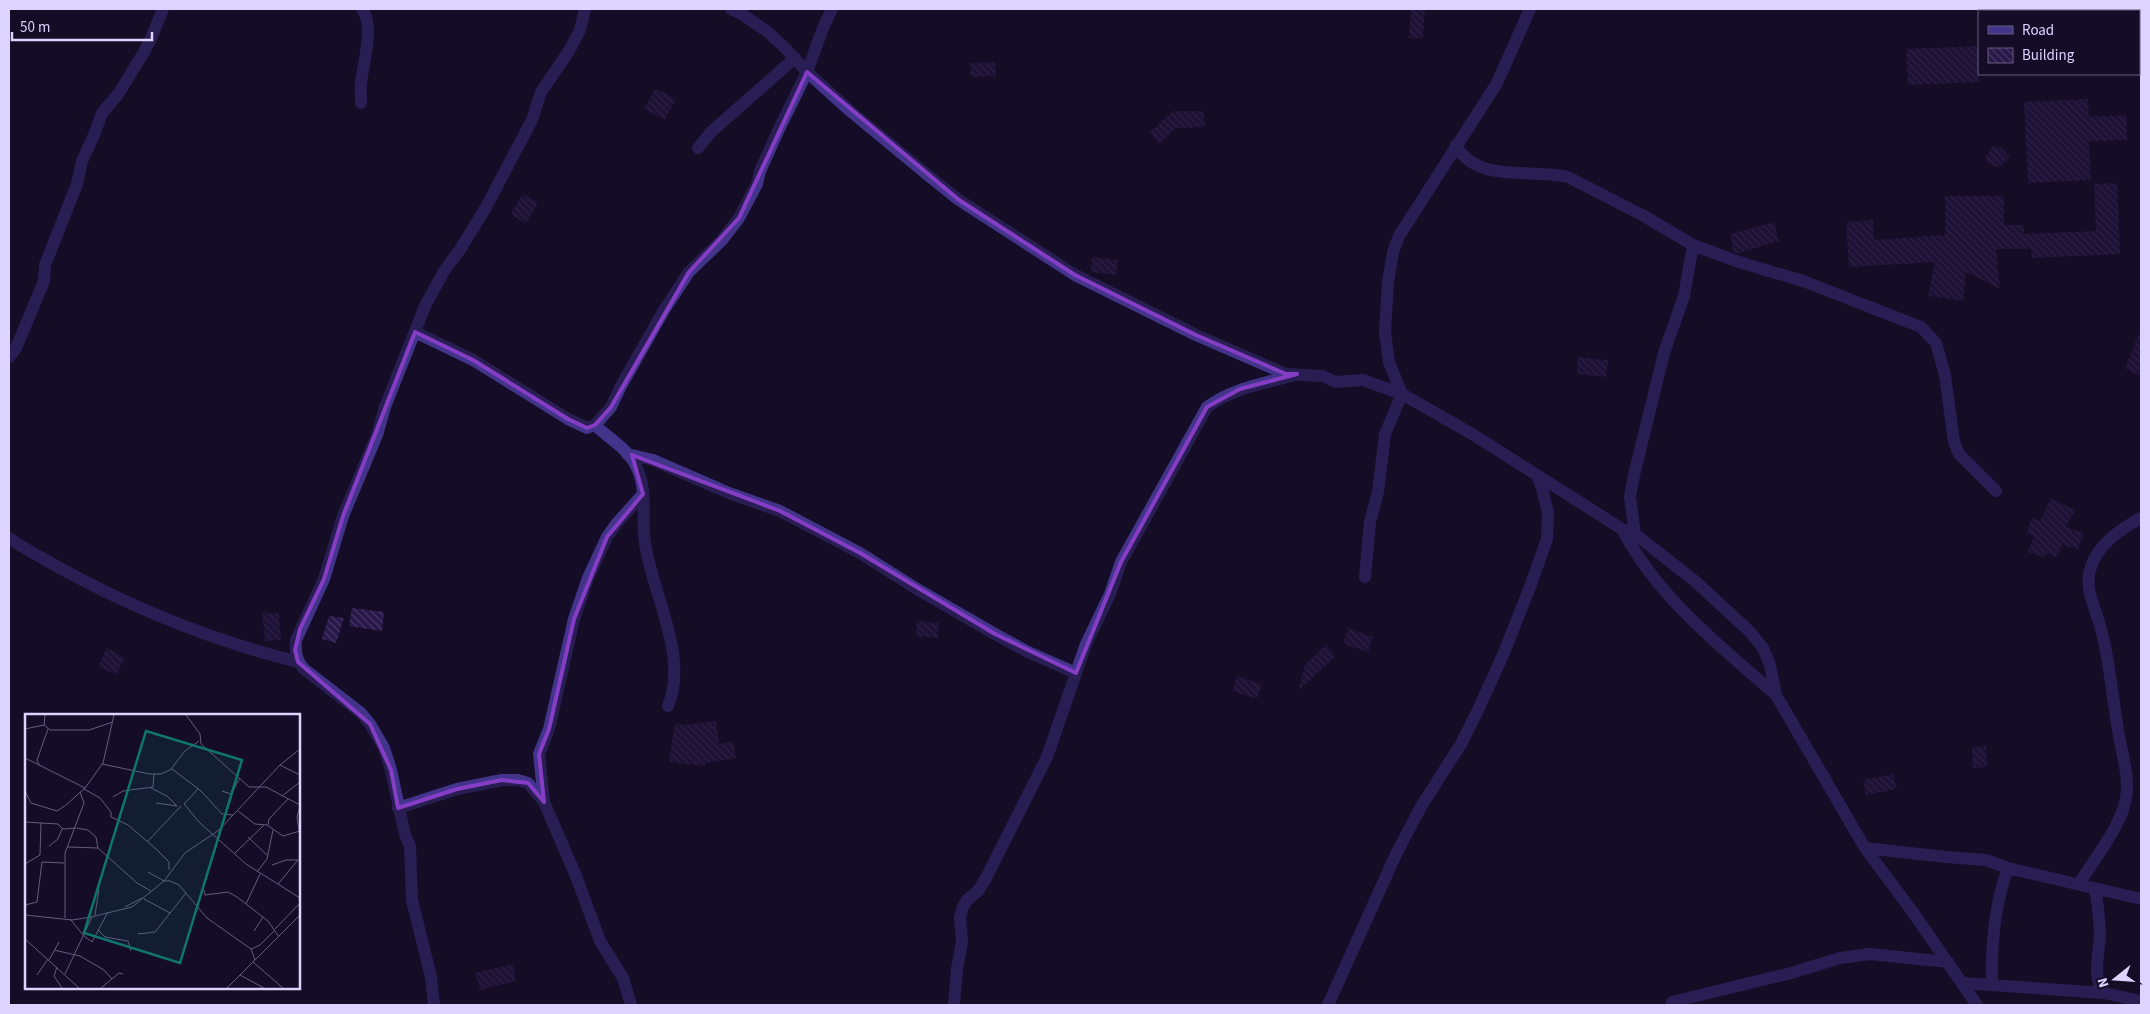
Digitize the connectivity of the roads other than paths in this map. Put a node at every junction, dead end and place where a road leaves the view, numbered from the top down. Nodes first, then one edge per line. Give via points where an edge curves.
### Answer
1 (162, 9) edge
2 (362, 9) edge
3 (585, 9) edge
4 (731, 9) edge
5 (832, 9) edge
6 (1530, 9) edge
7 (795, 58) junction
8 (807, 72) junction
9 (362, 103) dead end
10 (1456, 145) junction
11 (698, 148) dead end
12 (1694, 245) junction
13 (415, 332) junction
14 (9, 357) edge
15 (1297, 374) junction
16 (1402, 394) junction
17 (595, 425) junction
18 (628, 454) junction
19 (1537, 475) junction
20 (1996, 491) dead end
21 (643, 494) junction
22 (2141, 518) edge
23 (1622, 529) junction
24 (1635, 534) junction
25 (9, 538) edge
26 (1366, 577) dead end
27 (298, 662) junction
28 (1076, 673) junction
29 (1776, 695) junction
30 (668, 706) dead end
31 (544, 802) junction
32 (398, 808) junction
33 (1865, 848) junction
34 (2008, 868) junction
35 (2079, 884) junction
36 (2095, 889) junction
37 (2141, 899) edge
38 (1948, 962) junction
39 (1963, 983) junction
40 (1992, 984) junction
41 (2104, 993) junction
42 (2141, 1001) edge
43 (1672, 1002) dead end
44 (434, 1005) edge
45 (631, 1005) edge
46 (954, 1005) edge
47 (1328, 1005) edge
48 (1977, 1005) edge

1 - 14 street via 144,52 102,113 45,265 44,281 16,348
2 - 9 street via 366,20 367,47 361,83
3 - 13 street via 580,30 569,51 541,92 532,120 485,209 432,292
4 - 7 street via 768,32
5 - 8 street
6 - 10 street via 1497,83
7 - 8 street
7 - 11 street via 711,132
8 - 15 street via 959,200 1075,275 1196,335 1286,374
8 - 17 street via 739,218 689,272 664,310 611,407
10 - 12 street via 1462,156 1481,167 1568,177
10 - 16 street via 1393,252 1385,332 1390,362
12 - 20 street via 1803,281 1929,333 1936,343 1945,375 1954,442 1959,454
12 - 24 street via 1684,296 1664,353 1634,476 1630,497
13 - 17 street via 473,360 568,419 587,428
13 - 27 street via 343,516 324,579 300,629 295,650
15 - 16 street via 1323,376 1335,382 1363,380
15 - 28 street via 1240,389 1207,406 1121,562
16 - 19 street
16 - 26 street via 1385,434 1378,492 1370,522
17 - 18 street
18 - 21 street via 637,468
18 - 28 street via 653,460 780,511 860,553 995,634
19 - 23 street
19 - 47 street via 1548,513 1547,540 1530,587 1478,710 1397,852
21 - 30 street via 645,542 651,573 669,626 674,662 673,694
21 - 31 street via 608,537 588,578 574,619 549,729 539,754
22 - 35 street via 2123,528 2098,550 2090,568 2088,589 2111,675 2127,796 2120,820
23 - 24 street
23 - 29 street via 1635,553 1675,604
24 - 29 street via 1696,582 1750,632 1763,648
25 - 27 street via 80,579 151,614 262,653
27 - 32 street via 370,724 384,748
28 - 46 street via 1047,757 985,880 963,907
29 - 33 street
31 - 32 street via 528,783 502,780 457,789
31 - 45 street via 600,941 623,978
32 - 44 street via 410,846 412,900 431,978
33 - 34 street via 1986,860
33 - 38 street
34 - 35 street
34 - 40 street via 1998,896 1991,948
35 - 36 street
36 - 37 street
36 - 41 street via 2100,934 2097,976 2098,985
38 - 39 street
38 - 43 street via 1870,954 1840,958
39 - 40 street
39 - 48 street
40 - 41 street
41 - 42 street

